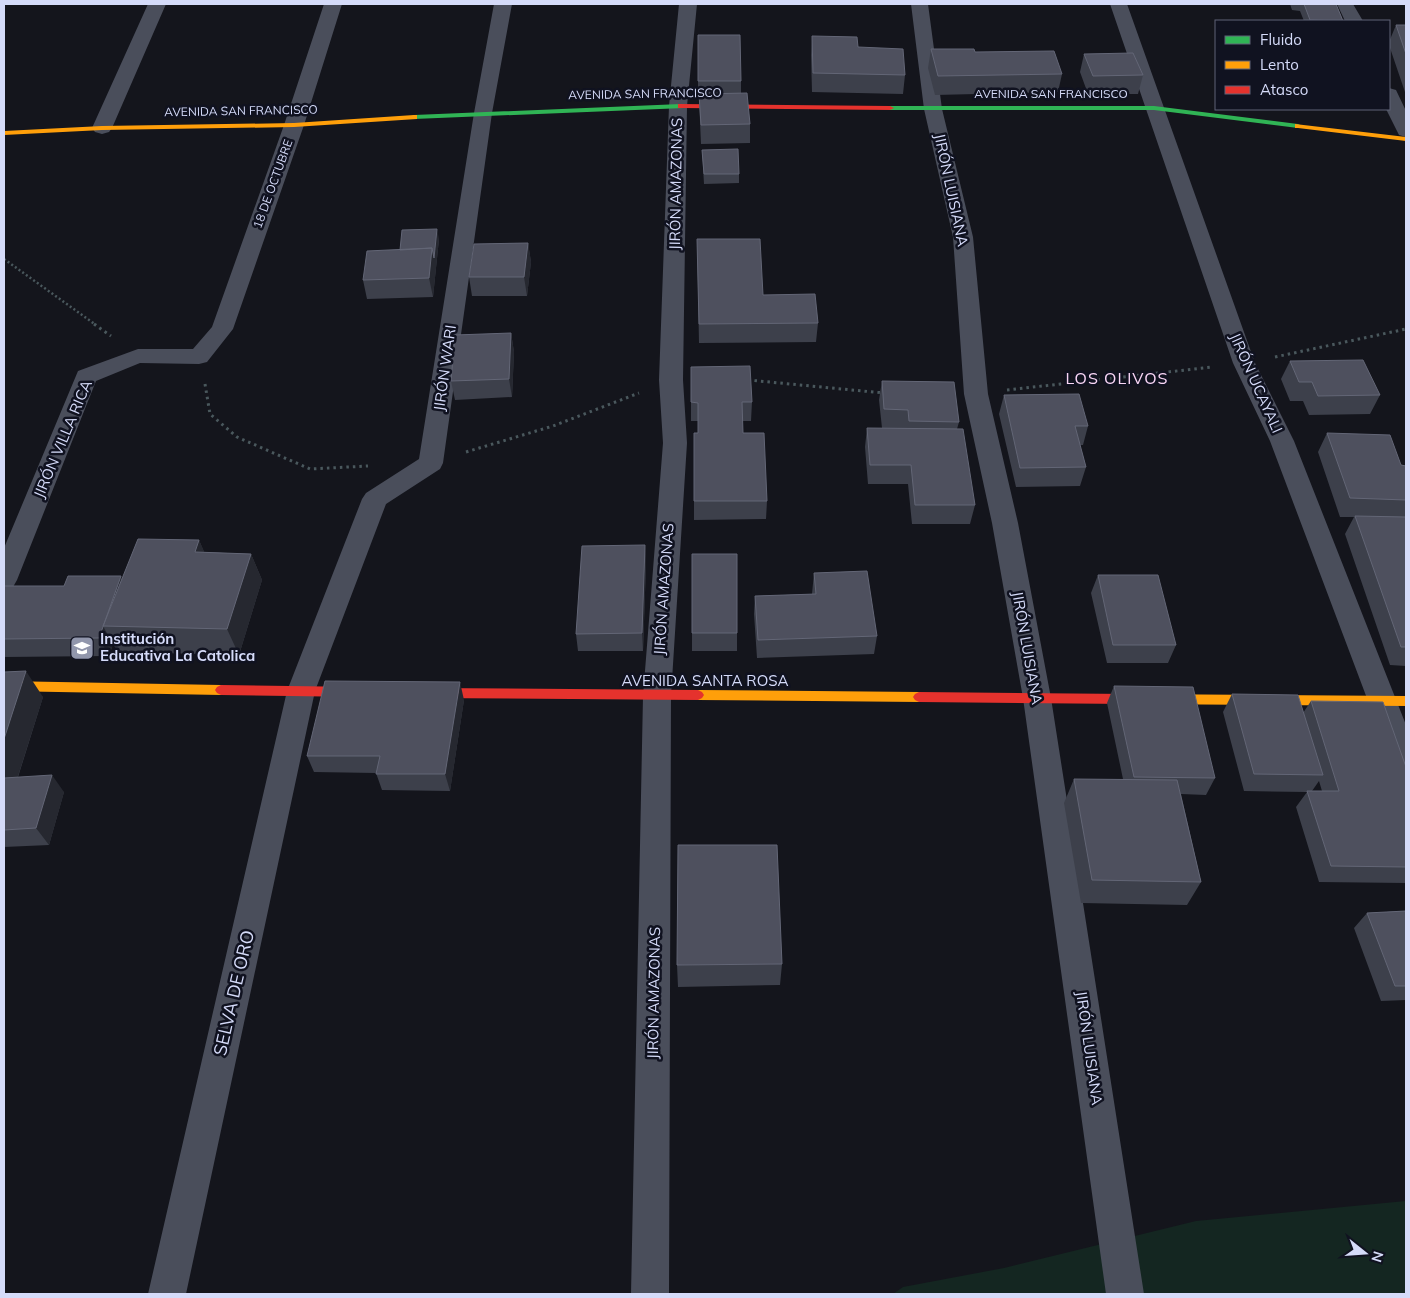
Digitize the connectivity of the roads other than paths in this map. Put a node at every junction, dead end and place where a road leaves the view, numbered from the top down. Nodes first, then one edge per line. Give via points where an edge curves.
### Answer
1 (157, 4) edge
2 (334, 4) edge
3 (504, 4) edge
4 (688, 4) edge
5 (919, 4) edge
6 (1118, 4) edge
7 (1345, 4) edge
8 (1353, 20) edge
9 (1390, 96) edge
10 (678, 106) junction
11 (933, 108) junction
12 (1154, 108) junction
13 (483, 114) junction
14 (294, 125) junction
15 (102, 128) junction
16 (1406, 131) edge
17 (4, 133) edge
18 (1406, 139) edge
19 (199, 357) joint
20 (4, 580) edge
21 (4, 686) edge
22 (301, 691) junction
23 (370, 692) edge
24 (410, 693) edge
25 (657, 696) junction
26 (1037, 698) junction
27 (1382, 701) junction
28 (1406, 701) edge
29 (1406, 758) edge
30 (167, 1294) edge
31 (650, 1294) edge
32 (1125, 1294) edge

1 - 15 street
2 - 14 street, 18 DE OCTUBRE
3 - 13 street, JIRÓN WARI
4 - 10 street, JIRÓN AMAZONAS
5 - 11 street, JIRÓN LUISIANA
6 - 12 street, JIRÓN UCAYALI
7 - 8 street
9 - 16 street
10 - 11 street, AVENIDA SAN FRANCISCO
10 - 13 street, AVENIDA SAN FRANCISCO
10 - 25 street, JIRÓN AMAZONAS via 671,380 675,443
11 - 12 street, AVENIDA SAN FRANCISCO
11 - 26 street, JIRÓN LUISIANA via 963,237 976,394 1005,523
12 - 18 street, AVENIDA SAN FRANCISCO
12 - 27 street, JIRÓN UCAYALI via 1244,363 1282,441
13 - 14 street, AVENIDA SAN FRANCISCO
13 - 22 street, JIRÓN WARI via 431,463 375,499
14 - 15 street, AVENIDA SAN FRANCISCO
14 - 19 street, 18 DE OCTUBRE via 222,330
15 - 17 street, AVENIDA SAN FRANCISCO
19 - 20 street, JIRÓN VILLA RICA via 138,356 86,376
21 - 22 street
22 - 23 street
22 - 30 street, SELVA DE ORO
24 - 25 street, AVENIDA SANTA ROSA
25 - 26 street, AVENIDA SANTA ROSA
25 - 31 street, JIRÓN AMAZONAS
26 - 27 street, AVENIDA SANTA ROSA
26 - 32 street, JIRÓN LUISIANA
27 - 28 street, AVENIDA SANTA ROSA
27 - 29 street, JIRÓN UCAYALI

